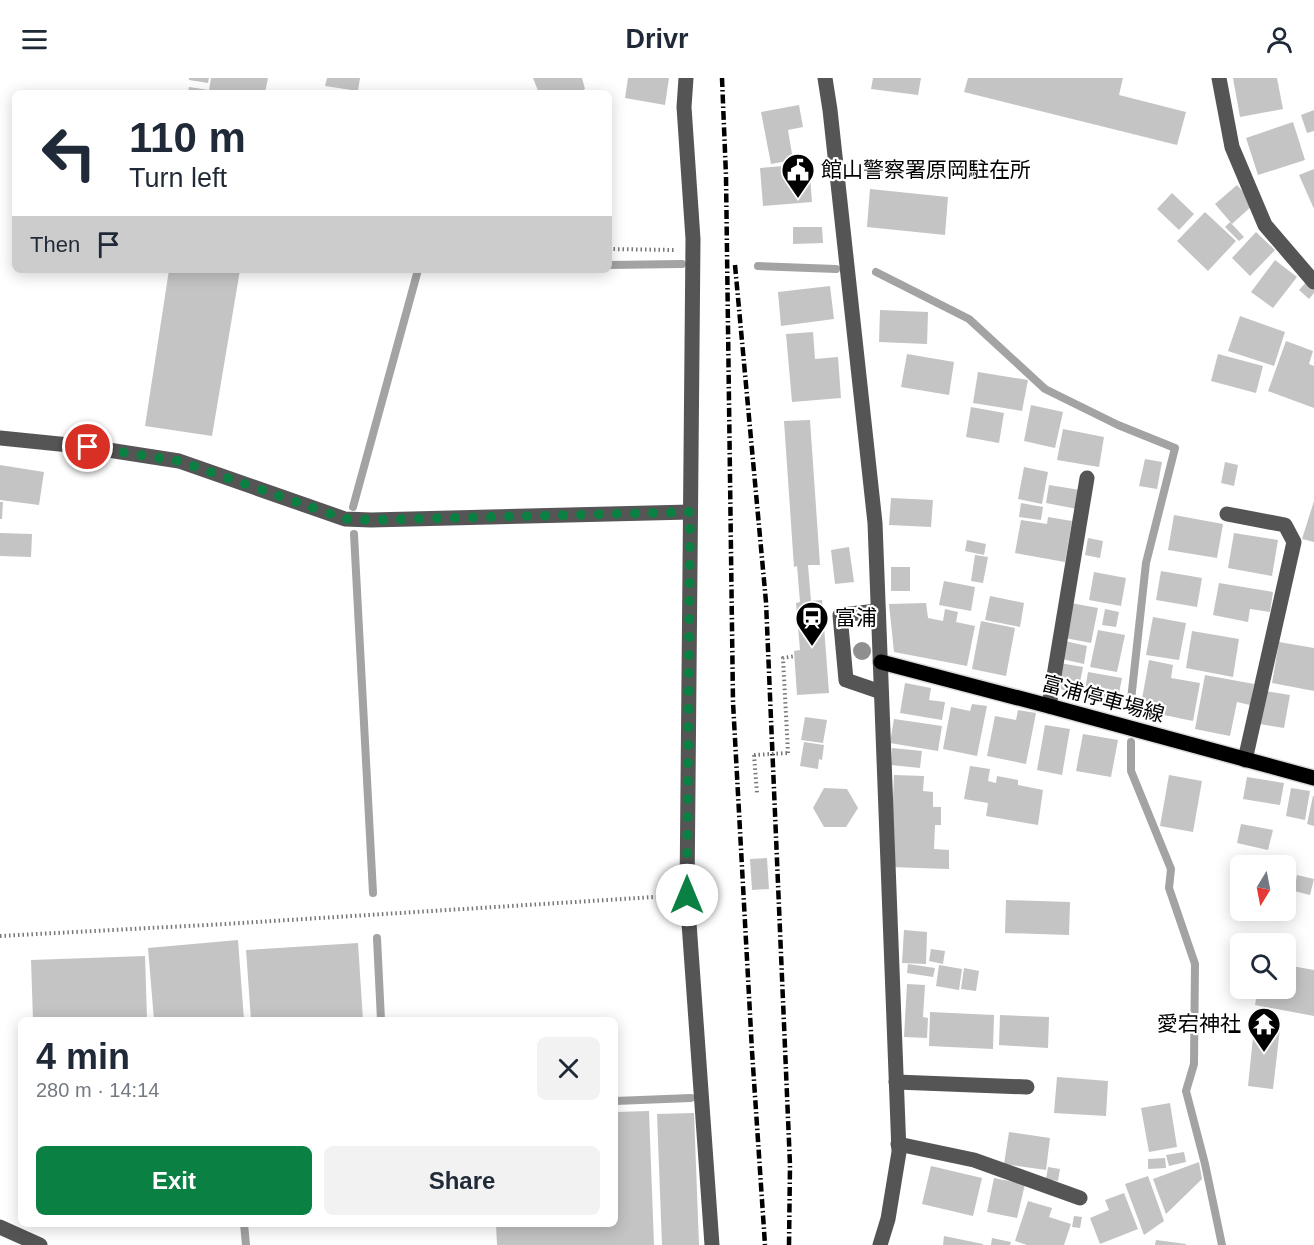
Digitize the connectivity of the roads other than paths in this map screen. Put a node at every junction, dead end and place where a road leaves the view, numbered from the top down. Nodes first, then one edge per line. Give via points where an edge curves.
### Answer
1 (686, 78) edge
2 (825, 78) edge
3 (1219, 78) edge
4 (1314, 282) edge
5 (0, 438) edge
6 (1087, 478) dead end
7 (690, 512) junction
8 (1227, 514) dead end
9 (878, 611) junction
10 (881, 662) junction
11 (881, 692) junction
12 (1049, 706) junction
13 (1245, 760) junction
14 (1314, 778) edge
15 (896, 1082) junction
16 (1027, 1087) dead end
17 (898, 1144) junction
18 (1080, 1198) dead end
19 (0, 1227) edge
20 (40, 1245) edge
21 (712, 1245) edge
22 (880, 1245) edge

1 - 7 street via 684,107 693,250
2 - 9 street via 875,523
3 - 4 street via 1232,147 1265,225
5 - 7 street via 179,461 345,519
6 - 12 street
7 - 21 street via 687,895
8 - 13 street via 1285,525 1294,542
9 - 10 street
9 - 11 street via 840,615 846,680
10 - 11 street
10 - 12 main road, 富浦停車場線
11 - 15 street
12 - 13 main road, 富浦停車場線
13 - 14 main road, 富浦停車場線
15 - 16 street
15 - 17 street
17 - 18 street via 974,1160
17 - 22 street via 888,1220
19 - 20 street

